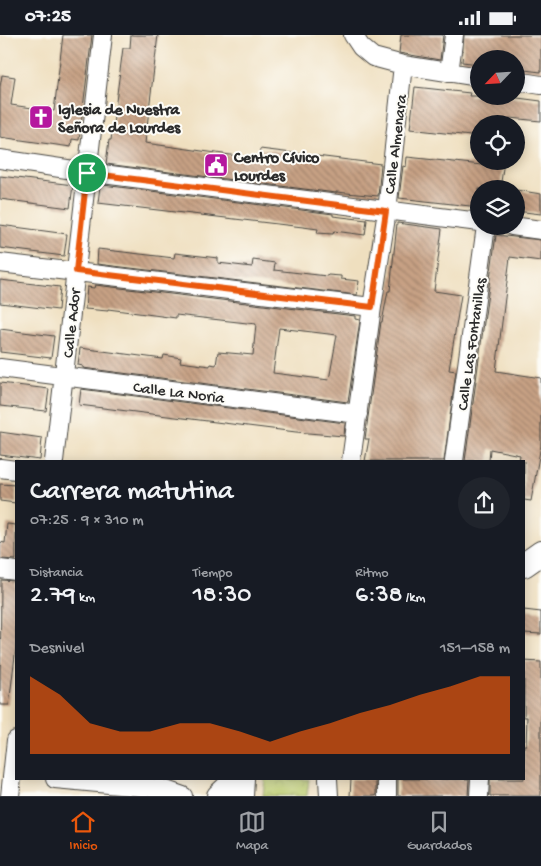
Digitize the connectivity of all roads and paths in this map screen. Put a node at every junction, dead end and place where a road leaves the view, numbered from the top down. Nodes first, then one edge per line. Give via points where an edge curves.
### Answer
1 (103, 35) edge
2 (352, 35) edge
3 (454, 35) edge
4 (403, 65) junction
5 (449, 73) junction
6 (470, 76) edge
7 (525, 82) edge
8 (541, 85) edge
9 (0, 159) edge
10 (87, 173) junction
11 (386, 211) junction
12 (470, 221) edge
13 (525, 228) edge
14 (541, 230) edge
15 (485, 235) edge
16 (0, 263) edge
17 (76, 271) junction
18 (372, 307) junction
19 (0, 368) edge
20 (64, 377) junction
21 (358, 414) junction
22 (54, 460) edge
23 (352, 460) edge
24 (454, 460) edge
25 (0, 468) edge
26 (15, 470) edge
27 (541, 553) edge
28 (525, 564) edge
29 (0, 569) edge
30 (15, 571) edge
31 (15, 775) edge
32 (66, 780) edge
33 (236, 780) edge
34 (245, 780) edge
35 (328, 780) edge
36 (387, 780) edge
37 (480, 780) edge
38 (10, 796) edge
39 (183, 796) edge
40 (219, 796) edge
41 (244, 796) edge
42 (329, 796) edge
43 (387, 796) edge
44 (479, 796) edge

1 - 10 street, Calle Ador
2 - 4 street via 373,57
3 - 5 street
4 - 5 street
4 - 11 street, Calle Almenara
5 - 6 street
7 - 8 street
9 - 10 street
10 - 11 street
10 - 17 street, Calle Ador
11 - 12 street
11 - 18 street, Calle Almenara
13 - 14 street
15 - 24 street, Calle Las Fontanillas
16 - 17 street
17 - 18 street
17 - 20 street, Calle Ador
18 - 21 street, Calle Almenara
19 - 20 street, Calle La Noria
20 - 21 street, Calle La Noria
20 - 22 street, Calle Ador
21 - 23 street, Calle Almenara
25 - 26 street
27 - 28 street
29 - 30 street
31 - 38 street
32 - 39 street via 164,789
33 - 40 street
34 - 41 street
35 - 42 street
36 - 43 street
37 - 44 street

